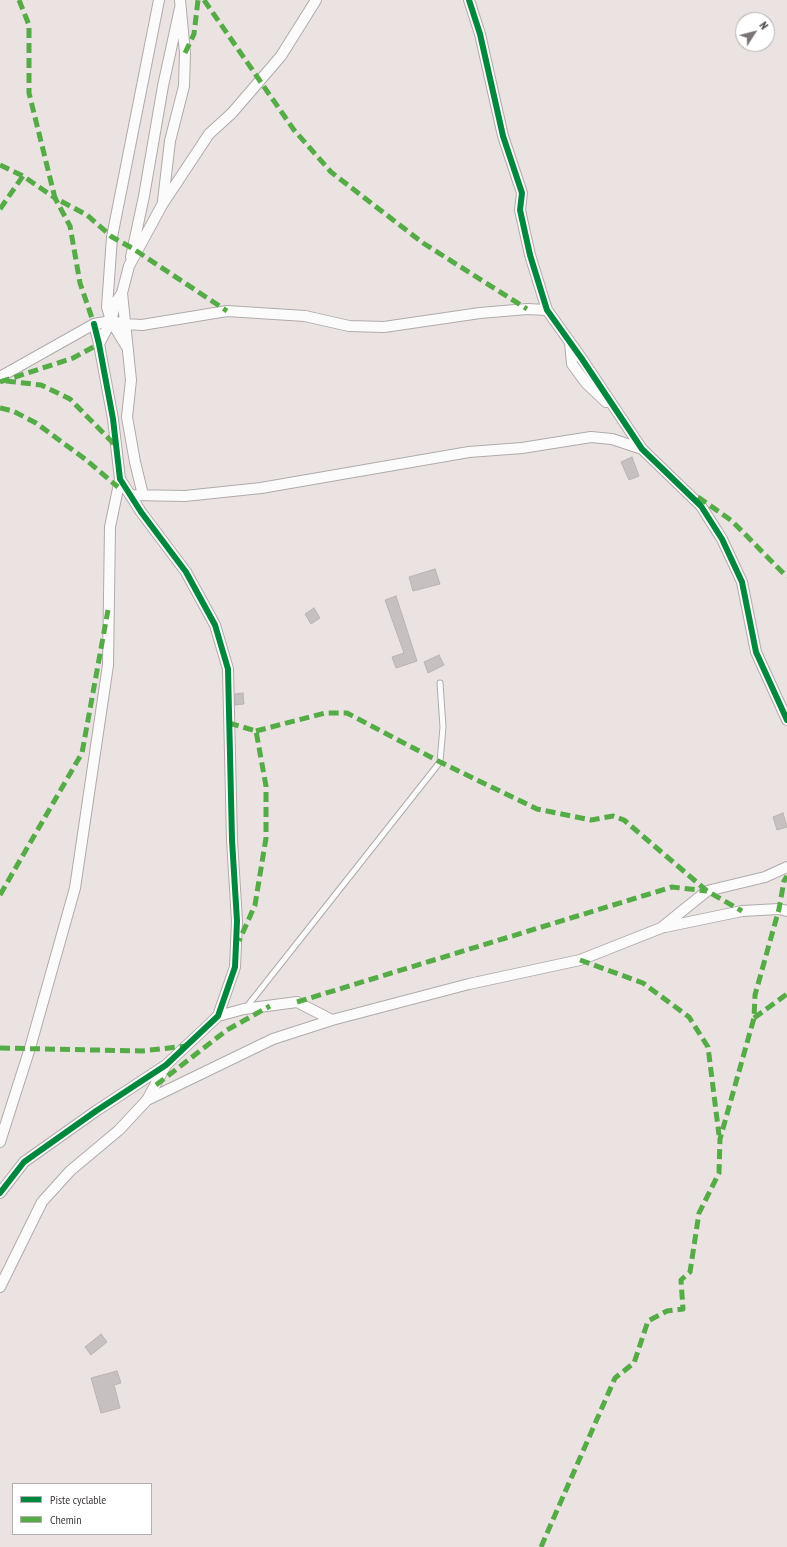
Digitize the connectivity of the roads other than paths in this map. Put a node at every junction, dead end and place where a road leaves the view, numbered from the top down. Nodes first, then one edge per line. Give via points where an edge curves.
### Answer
1 (159, 0) edge
2 (316, 0) edge
3 (468, 0) edge
4 (180, 4) edge
5 (162, 205) junction
6 (129, 266) junction
7 (122, 293) junction
8 (547, 310) junction
9 (111, 321) junction
10 (94, 324) junction
11 (125, 324) junction
12 (99, 344) junction
13 (128, 349) junction
14 (0, 377) edge
15 (642, 448) junction
16 (120, 479) junction
17 (131, 495) junction
18 (143, 495) junction
19 (440, 683) dead end
20 (787, 720) edge
21 (787, 867) edge
22 (787, 911) edge
23 (661, 928) junction
24 (244, 1009) junction
25 (218, 1016) junction
26 (332, 1020) junction
27 (166, 1065) junction
28 (147, 1100) junction
29 (0, 1142) edge
30 (0, 1193) edge
31 (0, 1287) edge

1 - 9 street via 112,237 107,307
2 - 5 street via 281,56 232,113 209,134
3 - 8 street via 480,34 503,136 522,194 520,210 530,255
4 - 5 street via 185,54 184,86 170,141
4 - 6 street
5 - 6 street
6 - 7 street
7 - 9 street via 116,302
7 - 11 street
8 - 11 street via 480,312 384,326 349,326 305,316 227,312 142,325
8 - 15 street
9 - 10 street
9 - 11 street
9 - 12 street
9 - 13 street
10 - 12 street
10 - 14 street
11 - 13 street
12 - 16 street via 113,419
13 - 18 street via 131,380 127,417 134,462
15 - 18 street via 612,439 591,437 522,448 469,452 261,488 185,496
15 - 20 street via 701,506 722,539 742,582 756,652
16 - 17 street
16 - 29 street via 110,527 108,665 75,888 30,1048
17 - 18 street
17 - 25 street via 186,572 214,624 228,669 237,921 235,967
19 - 24 lane via 444,727 440,762
21 - 23 street via 765,876 707,891
22 - 23 street via 742,911
23 - 26 street via 580,960 469,984
24 - 25 street
24 - 26 street via 297,1002
25 - 27 street
26 - 28 street via 273,1039
27 - 28 street
27 - 30 street via 24,1162
28 - 31 street via 119,1130 70,1171 42,1202

